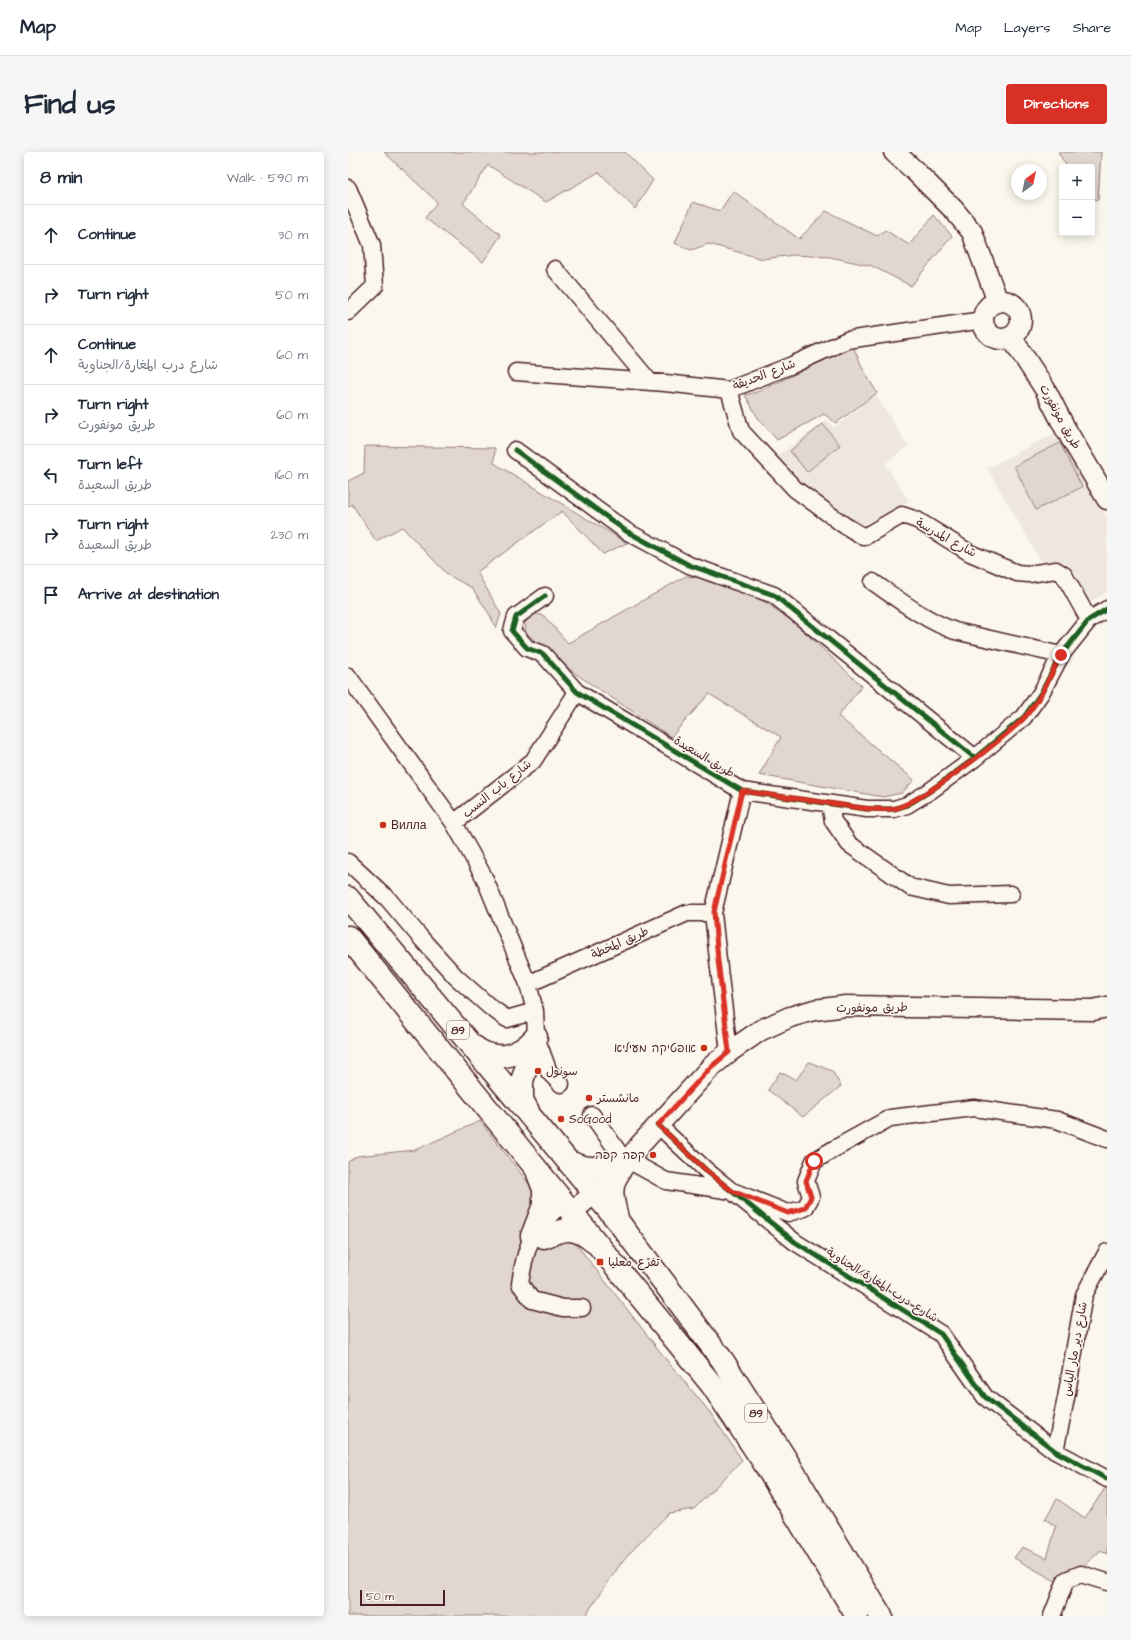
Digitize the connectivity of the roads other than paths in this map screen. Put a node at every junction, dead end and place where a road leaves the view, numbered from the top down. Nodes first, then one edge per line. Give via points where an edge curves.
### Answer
1 (894, 152) edge
2 (348, 188) edge
3 (555, 269) dead end
4 (998, 302) junction
5 (348, 312) edge
6 (983, 320) junction
7 (1011, 337) junction
8 (516, 372) dead end
9 (650, 382) junction
10 (729, 390) junction
11 (515, 450) dead end
12 (1107, 499) edge
13 (873, 582) dead end
14 (545, 596) dead end
15 (1107, 609) edge
16 (1089, 620) junction
17 (1061, 655) junction
18 (348, 676) edge
19 (577, 692) junction
20 (975, 758) junction
21 (742, 791) junction
22 (830, 804) junction
23 (454, 823) junction
24 (348, 862) edge
25 (1011, 894) dead end
26 (348, 898) edge
27 (714, 912) junction
28 (348, 937) edge
29 (528, 984) junction
30 (1107, 1007) edge
31 (535, 1011) junction
32 (536, 1037) junction
33 (468, 1042) junction
34 (729, 1052) junction
35 (561, 1084) dead end
36 (592, 1114) dead end
37 (535, 1122) junction
38 (658, 1125) junction
39 (1107, 1139) edge
40 (625, 1159) junction
41 (569, 1162) junction
42 (535, 1166) junction
43 (590, 1188) junction
44 (732, 1191) junction
45 (568, 1207) junction
46 (617, 1220) junction
47 (538, 1237) junction
48 (598, 1245) junction
49 (1107, 1252) edge
50 (582, 1308) dead end
51 (1055, 1451) junction
52 (1107, 1479) edge
53 (1107, 1582) edge
54 (857, 1616) edge
55 (881, 1616) edge
56 (1052, 1616) edge

1 - 4 main road via 954,210 972,232
2 - 5 street via 372,245 375,286
3 - 9 street
4 - 6 main road via 987,308
4 - 7 main road via 1009,303 1020,316 1019,328
6 - 7 main road via 984,327 992,336 1005,339
6 - 10 street, شارع الحديقة via 847,340
7 - 12 main road, طريق مونفورت via 1045,389
8 - 9 street, شارع الحديقة
9 - 10 street, شارع الحديقة
10 - 16 street, شارع المدرسة via 742,431 795,488 844,525 864,537 902,515 917,520 970,553 1017,573 1056,570 1064,575
11 - 20 street via 626,531 689,566 774,595
13 - 17 street via 940,626
14 - 19 street, طريق السعيدة via 516,617 512,631 527,648 543,654
15 - 16 street, طريق السعيدة
16 - 17 street, طريق السعيدة
17 - 20 street, طريق السعيدة via 1041,693 1024,717
18 - 23 street
19 - 21 street, طريق السعيدة
19 - 23 street, شارع باب النسب via 533,761
20 - 22 street, طريق السعيدة via 907,805 894,809 867,809
21 - 22 street, طريق السعيدة
21 - 27 street, طريق السعيدة
22 - 25 street via 833,821 849,844 910,887 949,896
23 - 29 street via 484,877
24 - 31 street via 388,899 456,977 490,1007 507,1019
26 - 33 highway, 89
27 - 29 street, طريق المخطة via 687,913
27 - 34 street, طريق السعيدة
28 - 42 highway, 89
29 - 31 street
30 - 34 main road, طريق مونفورت via 1093,1010 846,1006 814,1010 790,1017 761,1030
31 - 32 street
32 - 33 highway via 529,1046 501,1057 482,1053
32 - 35 street via 549,1072
32 - 37 highway via 522,1080 522,1100
33 - 37 highway, 89
34 - 38 main road, طريق مونفورت via 711,1067
36 - 40 street
37 - 41 highway, 89
38 - 40 main road, طريق مونفورت
38 - 44 street, شارع درب المغارة/الجناوية
39 - 44 street via 1058,1120 974,1108 890,1118 814,1161 806,1181 811,1197 805,1208 788,1213
40 - 41 highway via 593,1170
40 - 43 main road, طريق مونفورت
40 - 44 street via 666,1181
40 - 46 highway via 613,1181
41 - 43 highway, 89
42 - 45 highway, 89
42 - 47 highway via 544,1189
43 - 45 main road, طريق مونفورت
43 - 46 highway, 89
44 - 51 street, شارع درب المغارة/الجناوية via 795,1242 941,1334 986,1397
45 - 47 street
45 - 48 highway, 89
46 - 55 highway, 89 via 722,1361 785,1458
47 - 48 highway via 561,1230 577,1231
47 - 50 street via 524,1260 520,1284 532,1300 563,1308
48 - 54 highway, 89 via 712,1385
49 - 51 street, شارع دير مار الياس via 1084,1295
51 - 52 street, شارع درب المغارة/الجناوية
53 - 56 street via 1082,1574 1066,1580

